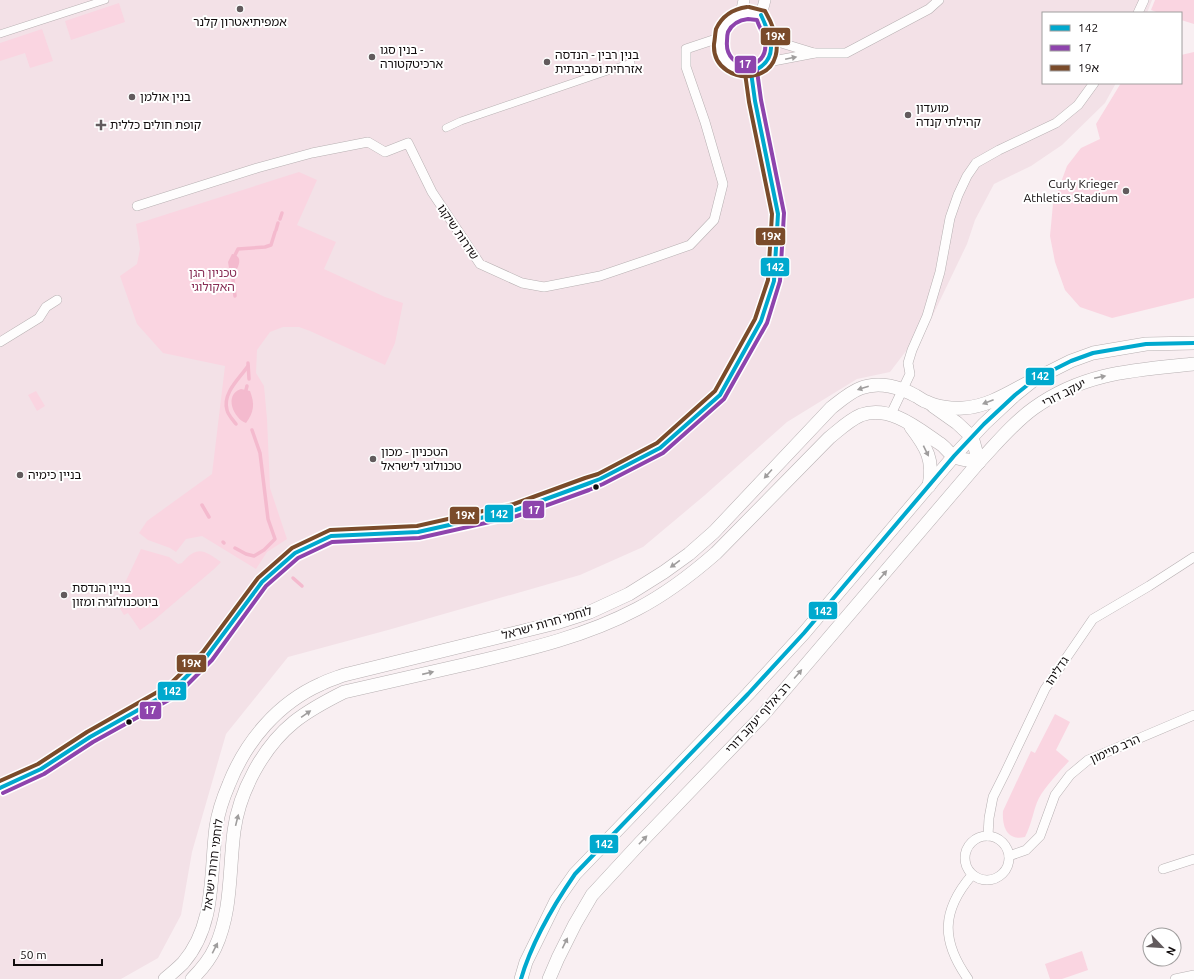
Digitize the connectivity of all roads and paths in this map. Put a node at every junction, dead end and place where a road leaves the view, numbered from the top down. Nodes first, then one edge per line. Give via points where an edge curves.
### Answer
1 (105, 0) edge
2 (744, 0) edge
3 (765, 0) edge
4 (939, 0) edge
5 (1144, 0) edge
6 (1138, 12) edge
7 (741, 14) junction
8 (761, 15) junction
9 (0, 34) edge
10 (770, 37) junction
11 (719, 38) junction
12 (815, 53) junction
13 (768, 62) junction
14 (631, 63) dead end
15 (751, 72) junction
16 (1093, 84) edge
17 (446, 128) dead end
18 (137, 206) dead end
19 (57, 300) dead end
20 (0, 342) edge
21 (1194, 343) edge
22 (1194, 364) edge
23 (1035, 379) junction
24 (903, 390) junction
25 (927, 403) junction
26 (891, 414) junction
27 (907, 421) junction
28 (972, 437) junction
29 (954, 456) junction
30 (979, 462) junction
31 (929, 486) junction
32 (1194, 558) edge
33 (1194, 715) edge
34 (0, 788) edge
35 (988, 836) junction
36 (1009, 856) junction
37 (1194, 859) edge
38 (1163, 869) dead end
39 (972, 875) junction
40 (1194, 975) edge
41 (165, 979) edge
42 (192, 979) edge
43 (521, 979) edge
44 (549, 979) edge
45 (968, 979) edge
46 (1175, 979) edge

1 - 9 street
2 - 7 street
3 - 8 street
4 - 12 street via 929,9 846,53
5 - 6 street
7 - 8 street
7 - 11 street via 726,23
8 - 10 street
10 - 12 street via 778,42
10 - 13 street
11 - 15 street via 721,51 727,63 734,68
11 - 18 street, שדרות שיקגו via 686,49 686,67 723,184 714,220 690,245 600,276 544,287 522,284 480,264 432,192 408,142 385,152 368,142 312,153
13 -> 12 street
13 - 15 street via 764,67
14 - 17 street
15 - 34 street via 778,214 774,281 761,321 720,395 660,448 600,479 516,510 418,532 331,536 295,552 262,582 207,656 172,691 90,737 40,769
16 - 24 street via 1078,105 1056,123 976,163 967,176 950,218 940,272 927,316 912,350 908,363 910,374
19 - 20 street via 46,307 39,318
21 - 23 main road, רב אלוף יעקב דורי via 1146,344 1093,353
30 -> 22 main road, יעקב דורי via 1033,408 1066,389 1092,379 1126,371
23 -> 25 main road, לוחמי חרות ישראל via 978,406 963,408
23 - 28 main road, רב אלוף יעקב דורי
24 - 25 main road, לוחמי חרות ישראל
24 - 26 street
24 -> 41 main road, לוחמי חרות ישראל via 875,385 860,388 845,397 812,427 714,532 689,554 629,594 590,612 556,623 344,675 304,693 282,709 250,744 234,771 223,798 216,826 209,908 204,927 196,945 183,963
25 - 28 main road via 957,423
26 - 27 main road, לוחמי חרות ישראל
42 -> 26 main road, לוחמי חרות ישראל via 215,949 223,928 234,830 246,790 263,757 277,738 294,722 344,692 557,642 594,629 637,609 665,592 716,553 844,425 862,415
27 - 29 main road, לוחמי חרות ישראל via 942,444
27 -> 31 main road via 928,454 932,469
28 - 29 main road, רב אלוף יעקב דורי
28 - 30 main road
29 - 30 main road, לוחמי חרות ישראל
29 - 31 main road, רב אלוף יעקב דורי
44 -> 30 main road, רב אלוף יעקב דורי via 592,895 763,715
31 - 43 main road, רב אלוף יעקב דורי via 789,649 575,874 556,901 526,962
32 - 35 street, גדליהו via 1093,619 1045,689 993,797
33 - 36 street, הרב מיימון via 1088,760 1070,776 1055,795 1040,836 1026,850
35 - 36 street via 1002,842
35 - 39 street via 974,840 965,852 966,866
36 - 39 street via 1006,870 995,879 981,880
37 - 38 street
39 - 45 street via 961,888 950,910 948,931 958,965
40 - 46 street

